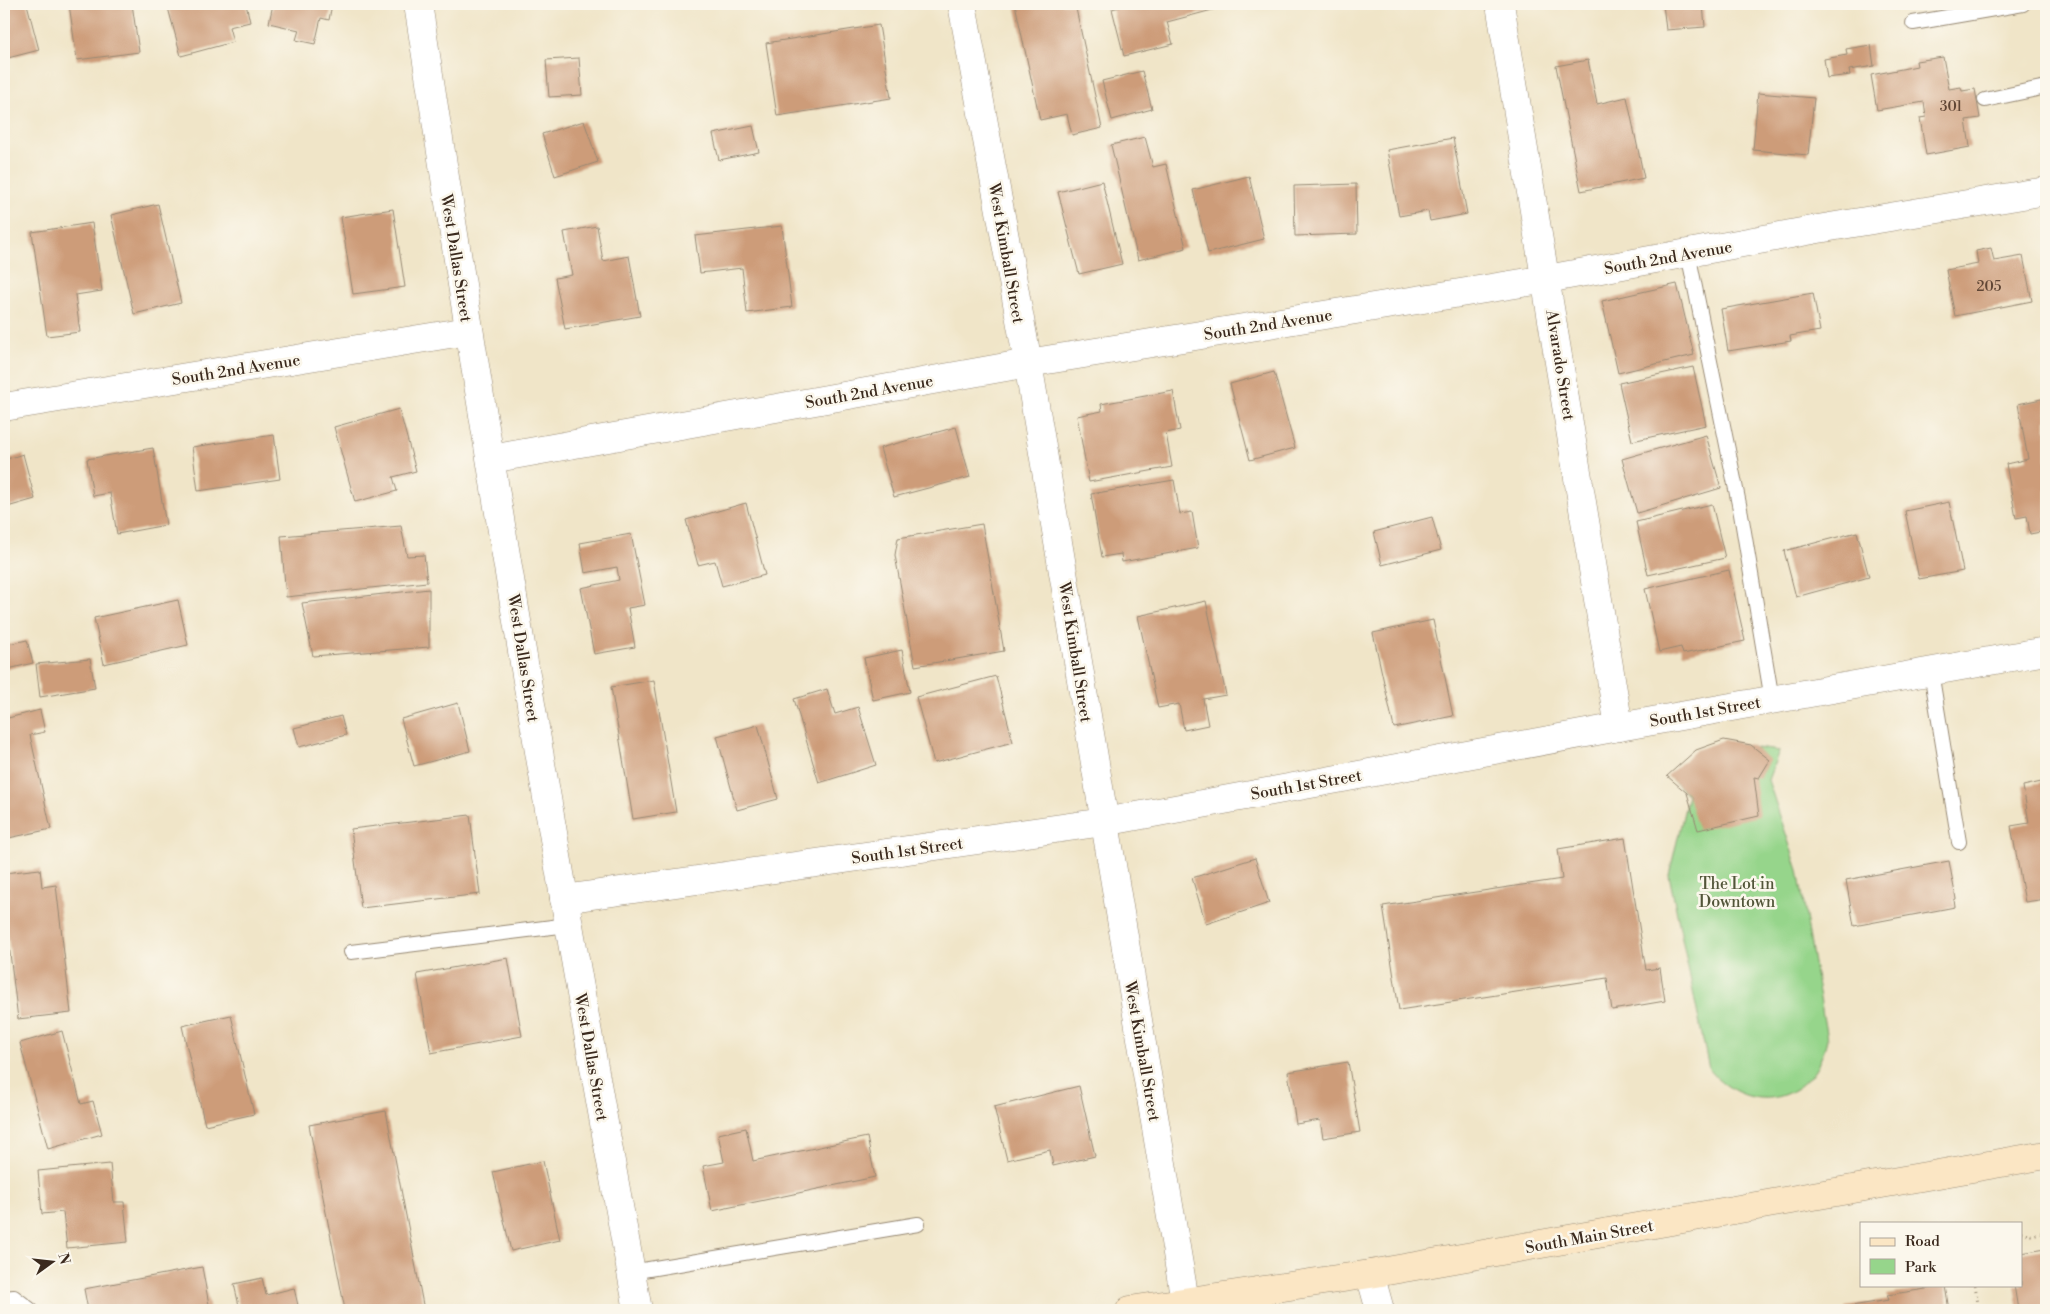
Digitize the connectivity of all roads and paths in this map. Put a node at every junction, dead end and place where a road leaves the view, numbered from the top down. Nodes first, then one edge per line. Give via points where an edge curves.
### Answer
1 (418, 4) edge
2 (962, 4) edge
3 (1500, 4) edge
4 (2023, 4) edge
5 (1913, 23) dead end
6 (2046, 87) edge
7 (1984, 100) dead end
8 (2046, 191) edge
9 (1688, 253) junction
10 (1547, 279) junction
11 (468, 331) junction
12 (1028, 363) junction
13 (4, 407) edge
14 (491, 459) junction
15 (2046, 652) edge
16 (1931, 672) junction
17 (1772, 700) junction
18 (1619, 727) junction
19 (1104, 822) junction
20 (1959, 842) dead end
21 (566, 912) junction
22 (351, 952) dead end
23 (2046, 1155) edge
24 (918, 1224) dead end
25 (2022, 1232) edge
26 (2046, 1232) edge
27 (631, 1272) junction
28 (1370, 1274) junction
29 (1975, 1286) edge
30 (4, 1298) edge
31 (1185, 1301) junction
32 (31, 1310) edge
33 (638, 1310) edge
34 (1130, 1310) edge
35 (1380, 1310) edge
36 (1979, 1310) edge

1 - 11 street, West Dallas Street
2 - 12 street, West Kimball Street
3 - 10 street, Alvarado Street
4 - 5 lane
6 - 7 lane
8 - 9 street, South 2nd Avenue
9 - 10 street, South 2nd Avenue
9 - 17 lane via 1741,514
10 - 12 street, South 2nd Avenue
10 - 18 street, Alvarado Street
11 - 13 street, South 2nd Avenue
11 - 14 street, West Dallas Street
12 - 14 street, South 2nd Avenue
12 - 19 street, West Kimball Street
14 - 21 street, West Dallas Street
15 - 16 street, South 1st Street
16 - 17 street, South 1st Street
16 - 20 lane
17 - 18 street, South 1st Street
18 - 19 street, South 1st Street
19 - 21 street, South 1st Street
19 - 31 street, West Kimball Street
21 - 22 lane
21 - 27 street, West Dallas Street
23 - 28 main road, South Main Street
24 - 27 lane
25 - 26 path
27 - 33 street, West Dallas Street
28 - 31 main road, South Main Street
28 - 35 street
29 - 36 path
30 - 32 lane via 14,1297
31 - 34 main road, South Main Street

